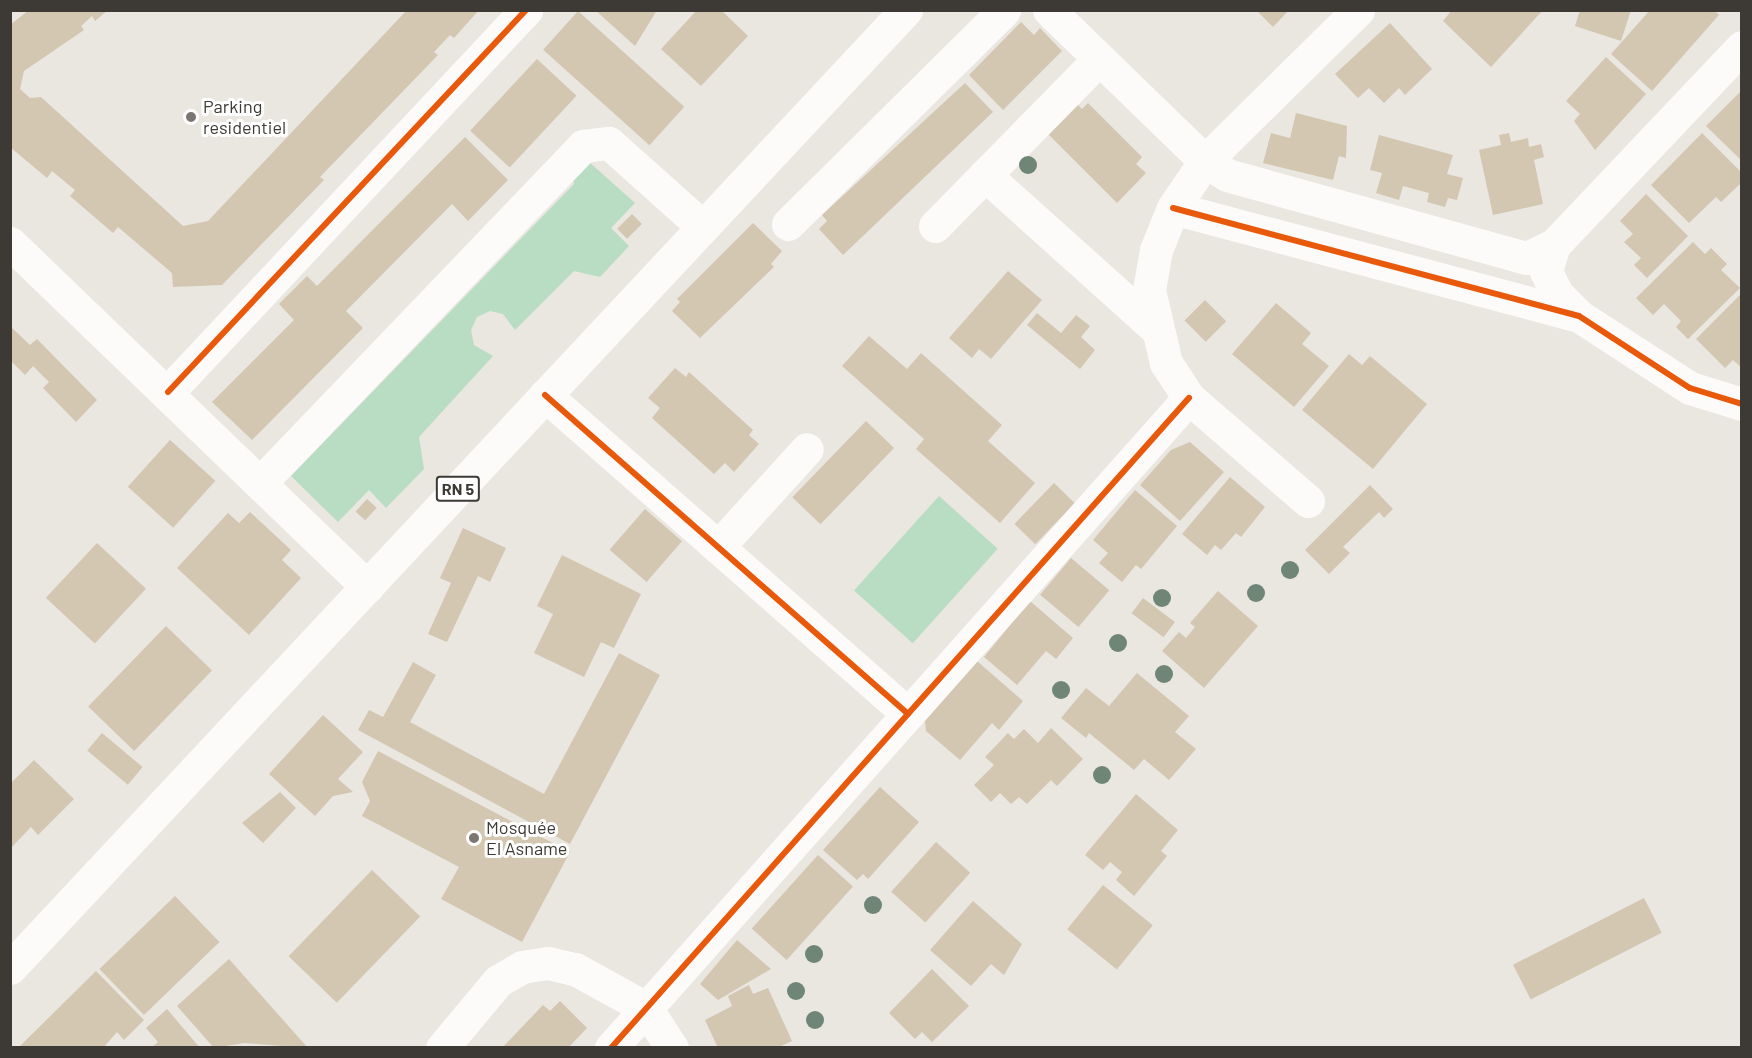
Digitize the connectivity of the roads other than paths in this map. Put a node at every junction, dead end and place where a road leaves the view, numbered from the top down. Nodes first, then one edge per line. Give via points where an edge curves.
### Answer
1 (526, 10) edge
2 (906, 10) edge
3 (1004, 10) edge
4 (1049, 10) edge
5 (1358, 10) edge
6 (1742, 47) edge
7 (1099, 59) junction
8 (1205, 162) junction
9 (985, 175) junction
10 (1173, 208) junction
11 (788, 224) dead end
12 (935, 226) dead end
13 (702, 227) junction
14 (10, 243) edge
15 (1554, 245) junction
16 (1579, 316) junction
17 (1158, 330) junction
18 (168, 392) junction
19 (545, 395) junction
20 (1189, 398) junction
21 (1742, 404) edge
22 (807, 449) dead end
23 (260, 483) junction
24 (1308, 501) dead end
25 (718, 547) junction
26 (367, 587) junction
27 (908, 714) junction
28 (10, 968) edge
29 (646, 1008) junction
30 (442, 1047) edge
31 (611, 1047) edge
32 (672, 1047) edge

1 - 18 street
2 - 13 street, RN 5
3 - 11 street
4 - 7 street
5 - 8 street
6 - 15 street
7 - 8 street
7 - 9 street
8 - 10 street
8 - 15 street via 1227,175 1527,258
9 - 12 street
9 - 17 street
10 - 16 street
10 - 17 street via 1156,250 1149,290
13 - 19 street, RN 5
13 - 23 street via 630,157 609,142 583,146
14 - 18 street
15 - 16 street via 1546,271 1557,294
16 - 21 street via 1689,388
17 - 20 street via 1166,363
18 - 23 street
19 - 25 street
19 - 26 street, RN 5
20 - 24 street
20 - 27 street
22 - 25 street
23 - 26 street
25 - 27 street
26 - 28 street, RN 5
27 - 29 street
29 - 30 street via 575,969 548,963 522,967 498,981
29 - 31 street
29 - 32 street

